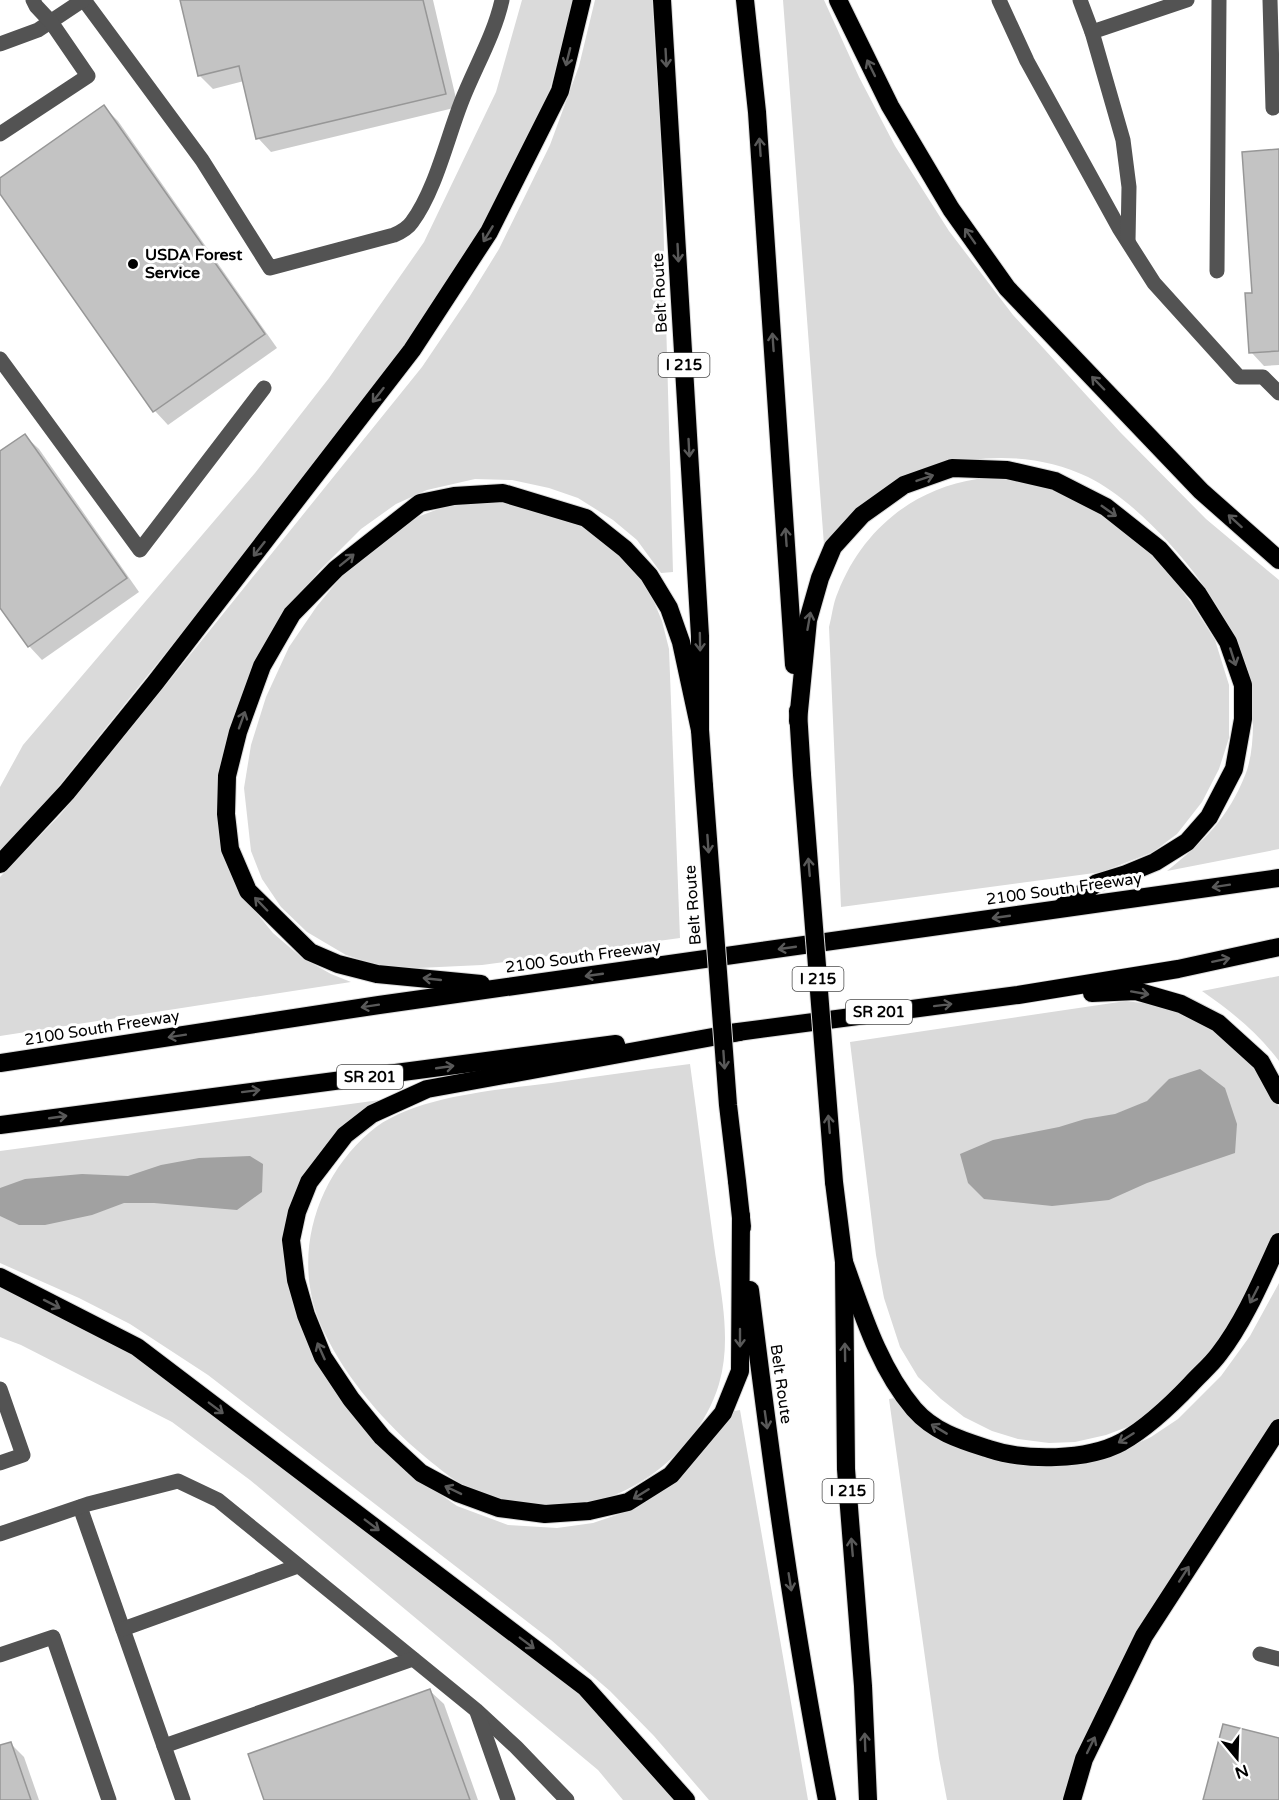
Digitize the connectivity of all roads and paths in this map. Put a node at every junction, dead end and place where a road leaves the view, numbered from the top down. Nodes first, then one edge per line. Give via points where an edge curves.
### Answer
1 (33, 0) edge
2 (84, 0) edge
3 (502, 0) edge
4 (582, 0) edge
5 (662, 0) edge
6 (744, 0) edge
7 (838, 0) edge
8 (999, 0) edge
9 (1080, 0) edge
10 (1187, 0) edge
11 (1219, 0) edge
12 (1270, 0) edge
13 (51, 22) junction
14 (1092, 33) junction
15 (1, 40) edge
16 (1273, 108) dead end
17 (0, 134) edge
18 (1128, 241) junction
19 (1217, 271) dead end
20 (0, 359) edge
21 (264, 388) dead end
22 (1279, 393) edge
23 (1279, 560) edge
24 (798, 721) junction
25 (700, 730) junction
26 (0, 864) edge
27 (1279, 878) edge
28 (1059, 909) junction
29 (1279, 947) edge
30 (511, 987) junction
31 (1018, 995) junction
32 (740, 1032) junction
33 (0, 1063) edge
34 (1279, 1095) edge
35 (0, 1125) edge
36 (741, 1216) junction
37 (1279, 1242) edge
38 (844, 1262) junction
39 (0, 1277) edge
40 (0, 1389) edge
41 (3, 1407) edge
42 (1279, 1428) edge
43 (0, 1463) edge
44 (80, 1507) junction
45 (0, 1534) edge
46 (298, 1566) junction
47 (123, 1629) junction
48 (0, 1654) edge
49 (1260, 1654) dead end
50 (413, 1659) junction
51 (1279, 1659) edge
52 (476, 1710) junction
53 (164, 1746) junction
54 (109, 1800) edge
55 (183, 1800) edge
56 (508, 1800) edge
57 (567, 1800) edge
58 (686, 1800) edge
59 (827, 1800) edge
60 (868, 1800) edge
61 (1072, 1800) edge

1 - 13 street
2 - 3 street via 202,160 270,268 394,235 412,223 433,180
2 - 13 street
4 -> 26 highway via 560,91 489,232 412,350 155,683 67,792
5 -> 25 highway, Belt Route / I 215 via 700,624
24 -> 6 highway, I 215 via 757,112
23 -> 7 highway via 1201,491 1006,288 951,208 890,106
8 - 18 street via 1027,61
9 - 14 street
10 - 14 street
11 - 19 street
12 - 16 street
13 - 15 street via 27,35
13 - 17 street via 88,76
14 - 18 street via 1123,140 1129,187
18 - 22 street via 1154,283 1239,377 1263,378
20 - 21 street via 140,550
24 -> 28 highway via 808,620 833,547 862,515 904,485 952,468 1007,470 1055,481 1106,507 1159,549 1198,594 1228,642 1242,686 1243,719 1234,769 1209,817 1187,842 1155,862 1097,884
38 -> 24 highway, I 215, bridge via 834,1182
30 -> 25 highway via 377,974 338,964 310,952 248,891 230,849 227,776 262,666 292,614 336,568 420,503 503,493 586,519 625,549 649,575 669,608 681,642
25 -> 36 highway, Belt Route / I 215, bridge via 728,1105
27 -> 28 highway, 2100 South Freeway
28 -> 30 highway, 2100 South Freeway
31 -> 29 highway, SR 201 via 1178,969
30 -> 33 highway, 2100 South Freeway
32 -> 31 highway, SR 201
31 -> 34 highway via 1136,991 1181,1004 1218,1023 1261,1062
35 -> 32 highway, SR 201 via 582,1047
36 -> 32 highway via 740,1371 723,1413 671,1475 628,1502 589,1511 545,1514 499,1508 458,1492 421,1473 382,1437 323,1357 296,1280 291,1240 309,1182 345,1135 372,1114 427,1089
36 -> 59 highway, Belt Route / I 215 via 781,1524
37 -> 38 highway via 1254,1297 1219,1354 1168,1408 1121,1442 1087,1454 1044,1457 1005,1454 975,1444 939,1431 915,1411 884,1361
60 -> 38 highway, I 215 via 846,1469
39 -> 58 highway via 136,1347 575,1680 593,1695
40 - 41 street
41 - 43 street via 23,1455
61 -> 42 highway via 1084,1759 1144,1636
44 - 45 street
44 - 46 street via 178,1481 218,1500
44 - 47 street
46 - 47 street
46 - 50 street
47 - 53 street
48 - 54 street via 52,1637
49 - 51 street
50 - 52 street
50 - 53 street
52 - 56 street
52 - 57 street
53 - 55 street

